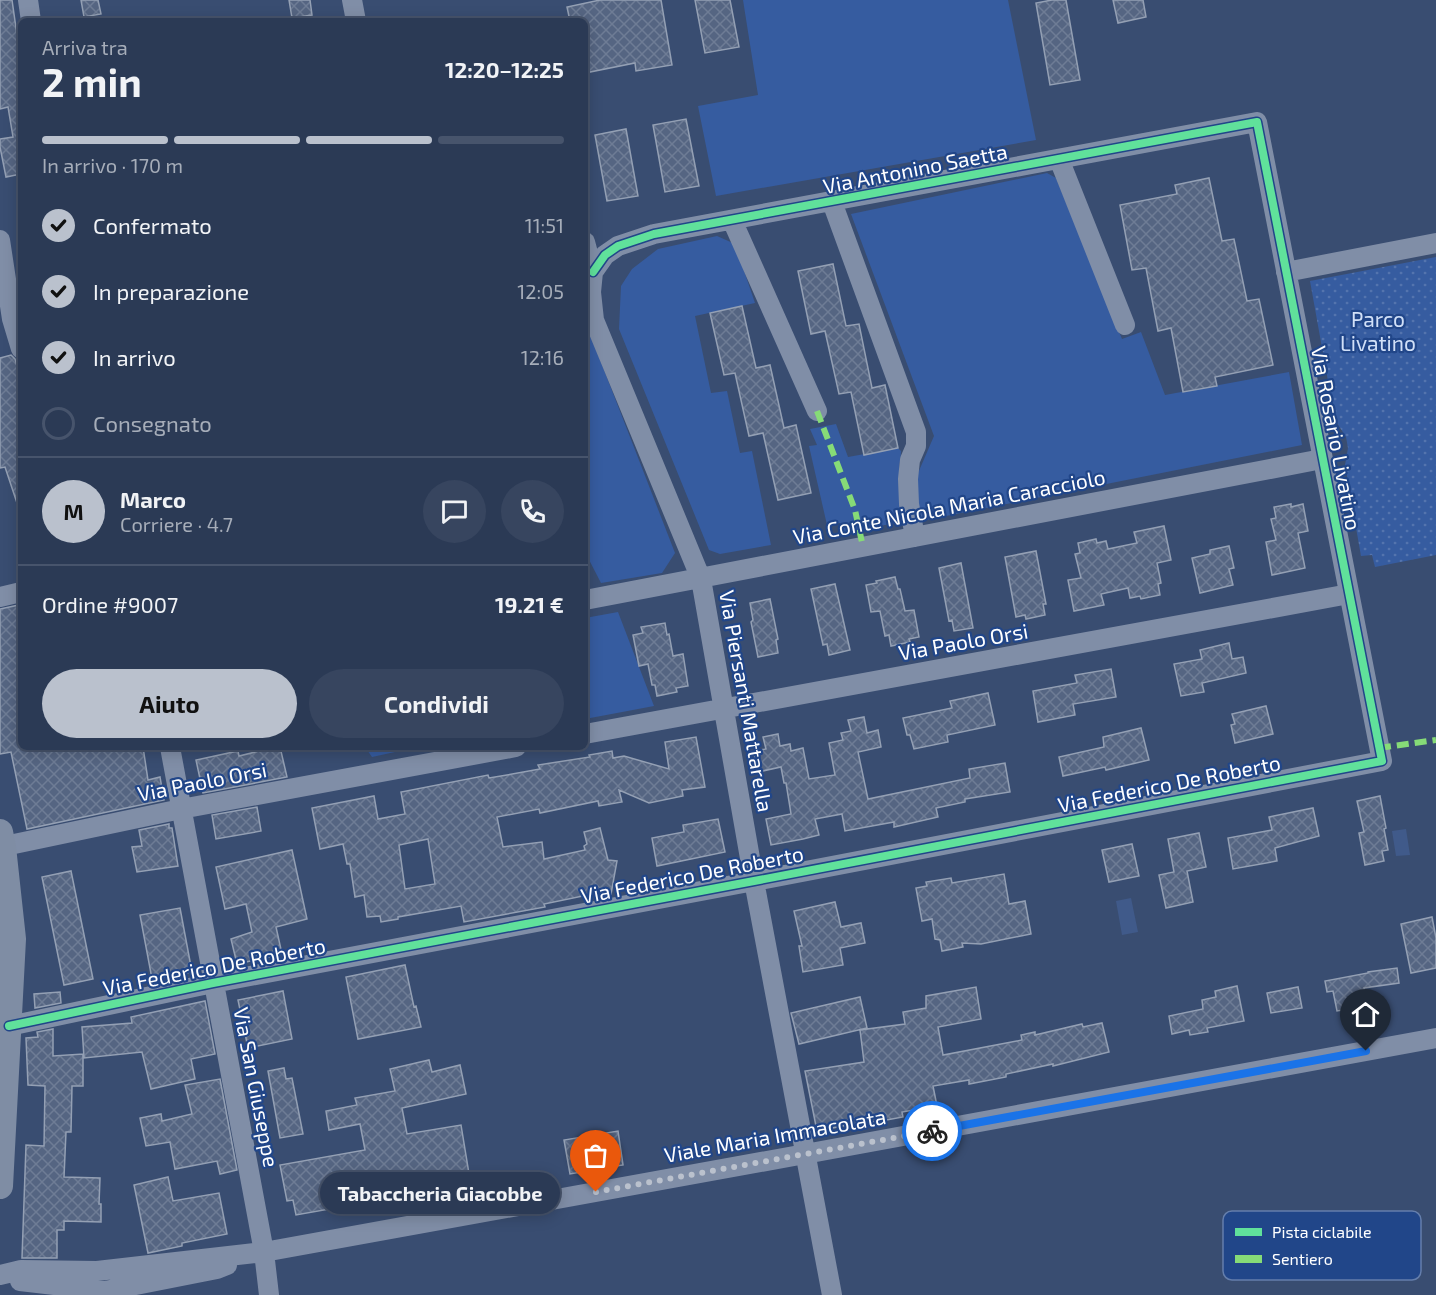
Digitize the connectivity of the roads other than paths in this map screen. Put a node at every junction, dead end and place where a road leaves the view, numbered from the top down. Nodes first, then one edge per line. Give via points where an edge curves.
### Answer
1 (27, 0) edge
2 (352, 0) edge
3 (30, 18) edge
4 (355, 18) edge
5 (1257, 122) joint
6 (1059, 159) junction
7 (832, 202) junction
8 (732, 220) junction
9 (0, 240) edge
10 (1436, 243) edge
11 (588, 253) edge
12 (593, 272) junction
13 (1286, 272) junction
14 (1125, 325) dead end
15 (18, 339) edge
16 (817, 411) dead end
17 (1322, 459) junction
18 (915, 537) junction
19 (701, 579) junction
20 (18, 593) edge
21 (1349, 594) junction
22 (0, 597) edge
23 (588, 599) edge
24 (723, 709) junction
25 (588, 733) edge
26 (171, 750) edge
27 (500, 750) edge
28 (1382, 761) joint
29 (181, 808) junction
30 (1, 842) edge
31 (754, 881) junction
32 (6, 940) edge
33 (213, 982) junction
34 (6, 1030) edge
35 (1436, 1038) edge
36 (806, 1154) junction
37 (0, 1186) edge
38 (264, 1252) junction
39 (0, 1276) edge
40 (269, 1295) edge
41 (832, 1295) edge

1 - 3 street
2 - 4 street
5 - 6 street, Via Antonino Saetta
5 - 13 street, Via Rosario Livatino
6 - 7 street, Via Antonino Saetta
6 - 14 street
7 - 8 street, Via Antonino Saetta
7 - 18 street via 916,432 908,479
8 - 12 street, Via Antonino Saetta via 654,234 618,246 605,255
8 - 16 street
9 - 15 street
10 - 13 street
11 - 12 street, Via Piersanti Mattarella
12 - 19 street, Via Piersanti Mattarella via 594,320
13 - 17 street, Via Rosario Livatino
17 - 18 street, Via Conte Nicola Maria Caracciolo
17 - 21 street, Via Rosario Livatino
18 - 19 street, Via Conte Nicola Maria Caracciolo
19 - 23 street, Via Conte Nicola Maria Caracciolo
19 - 24 street, Via Piersanti Mattarella
20 - 22 street
21 - 24 street, Via Paolo Orsi
21 - 28 street, Via Rosario Livatino
24 - 25 street, Via Paolo Orsi
24 - 31 street, Via Piersanti Mattarella
26 - 29 street, Via San Giuseppe
27 - 29 street, Via Paolo Orsi
28 - 31 street, Via Federico De Roberto
29 - 30 street, Via Paolo Orsi
29 - 33 street, Via San Giuseppe
30 - 32 main road
31 - 33 street, Via Federico De Roberto
31 - 36 street, Via Piersanti Mattarella
32 - 34 main road
33 - 34 street, Via Federico De Roberto
33 - 38 street, Via San Giuseppe
34 - 37 main road
35 - 36 street, Viale Maria Immacolata
36 - 38 street, Viale Maria Immacolata
36 - 41 street, Via Piersanti Mattarella
38 - 39 street, Viale Maria Immacolata via 217,1269 105,1291
38 - 40 street, Via San Giuseppe

